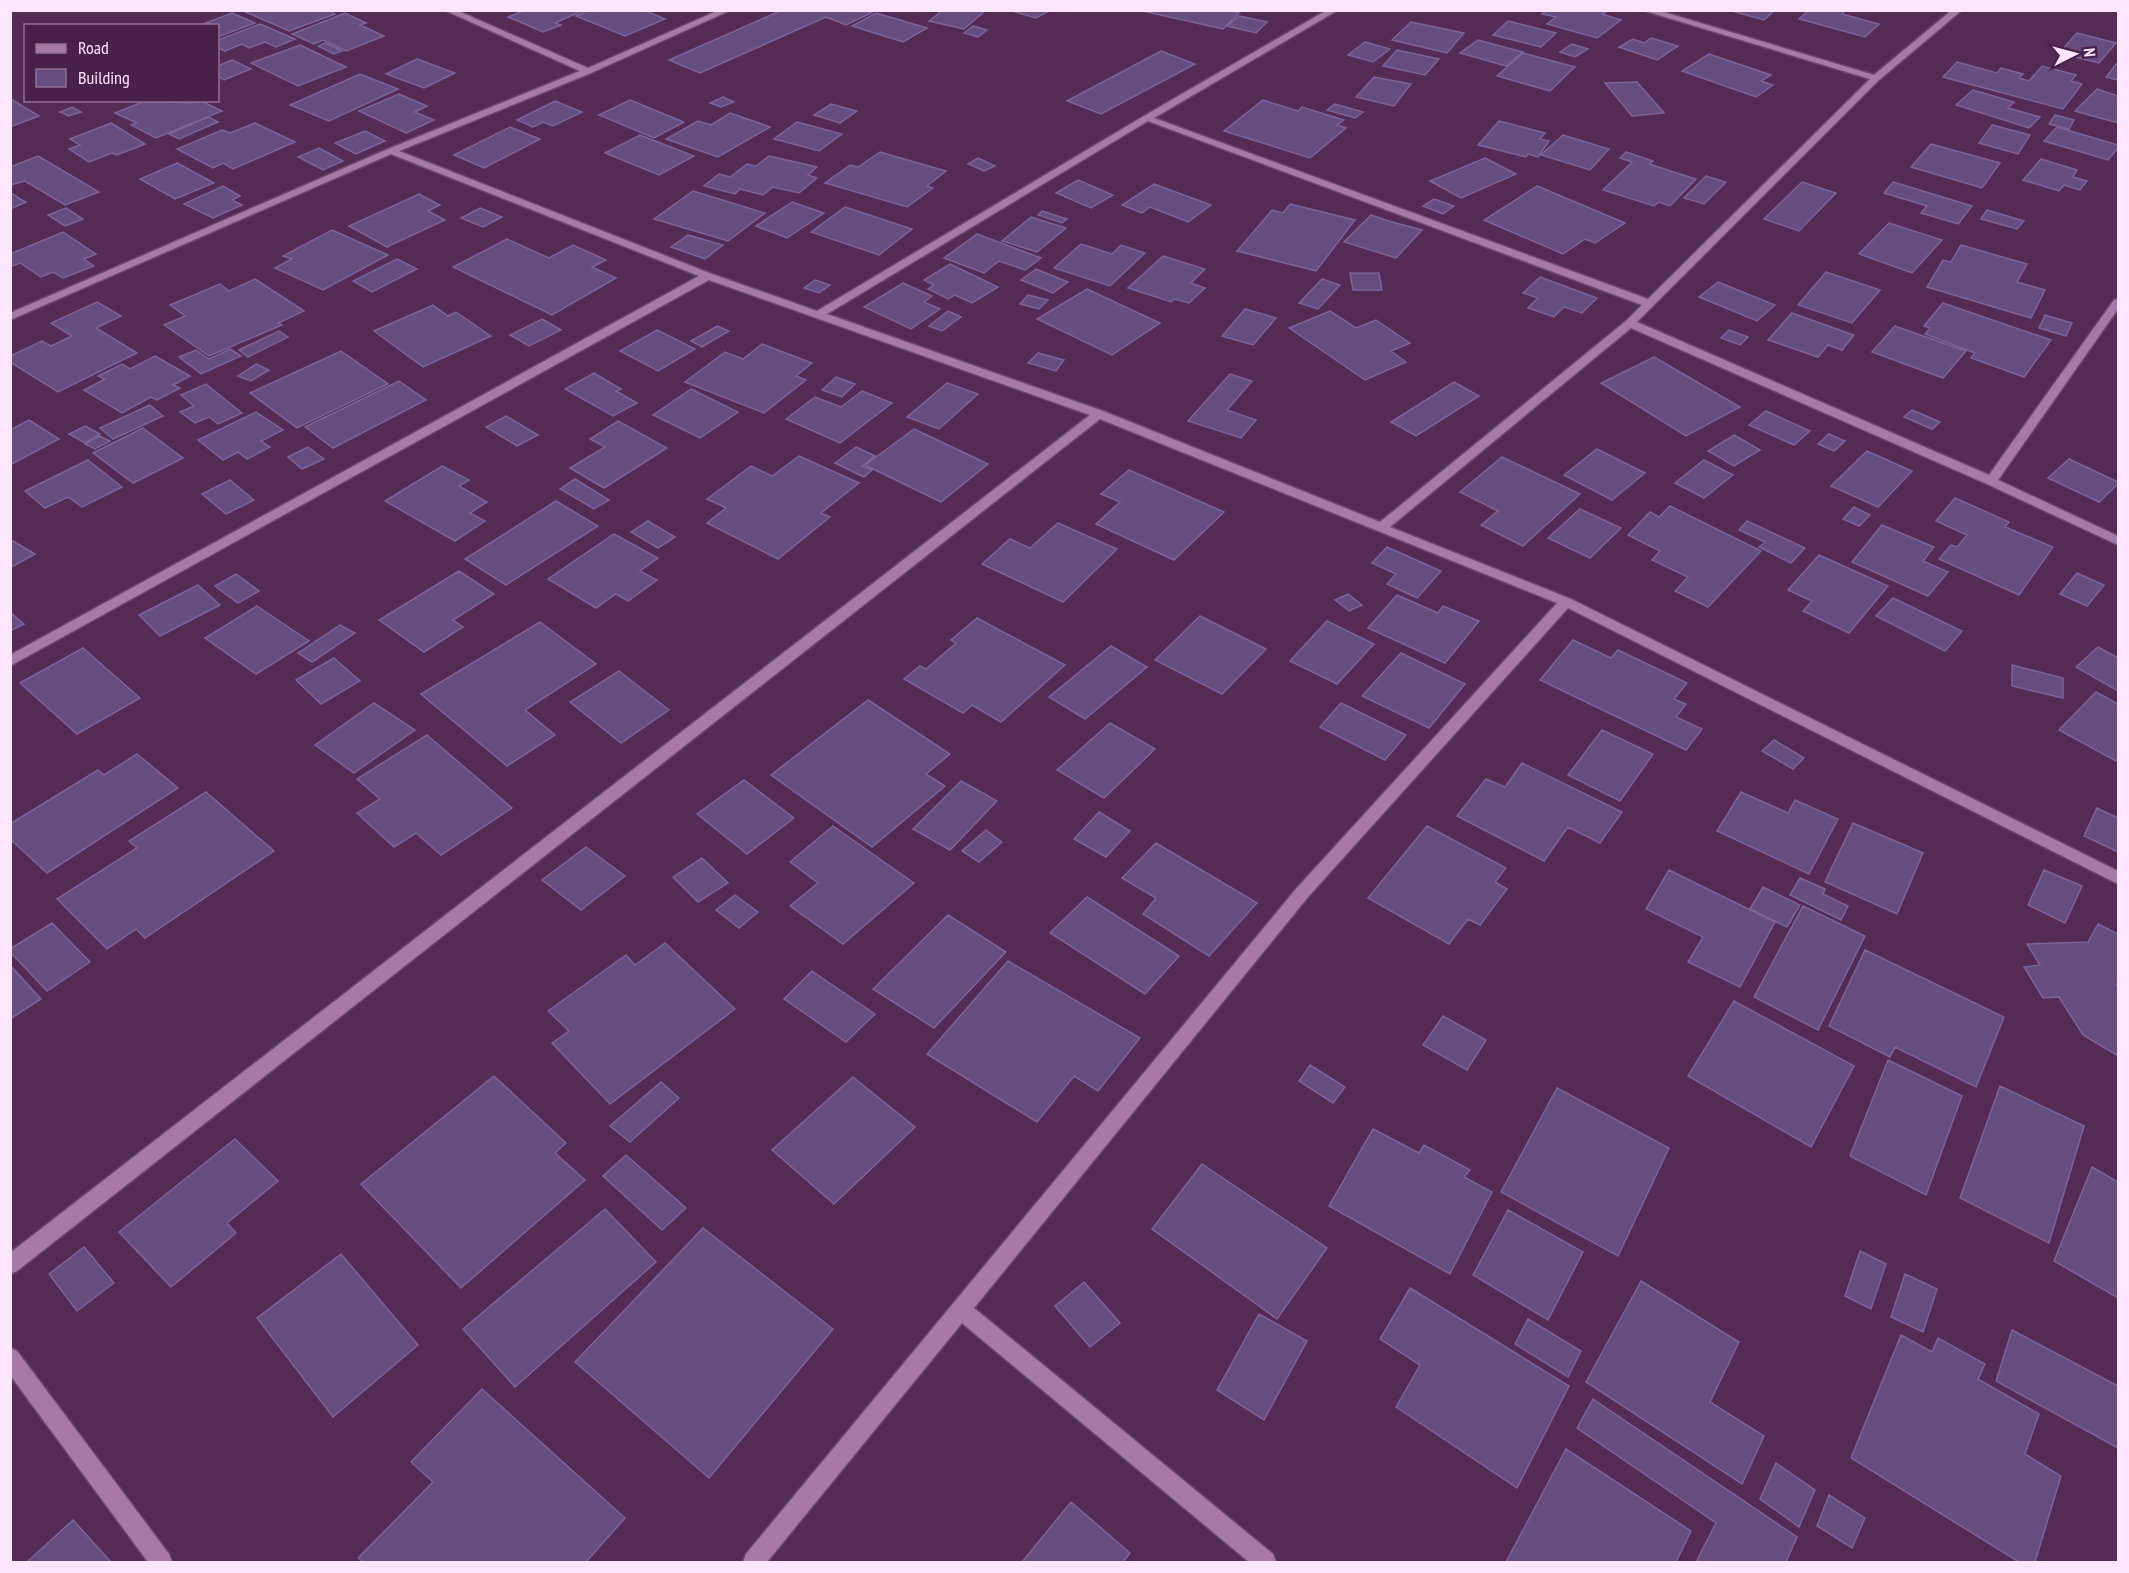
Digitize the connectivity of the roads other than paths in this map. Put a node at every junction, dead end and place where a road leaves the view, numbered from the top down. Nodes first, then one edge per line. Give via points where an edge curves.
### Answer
1 (448, 10) edge
2 (727, 10) edge
3 (1334, 10) edge
4 (1646, 10) edge
5 (1958, 10) edge
6 (588, 71) junction
7 (1876, 78) junction
8 (1147, 118) junction
9 (391, 151) junction
10 (708, 276) junction
11 (2118, 302) edge
12 (1648, 303) junction
13 (818, 315) junction
14 (10, 317) edge
15 (1630, 323) junction
16 (1100, 414) junction
17 (1991, 481) junction
18 (1383, 526) junction
19 (2118, 541) edge
20 (1566, 602) junction
21 (10, 661) edge
22 (2118, 878) edge
23 (10, 1265) edge
24 (961, 1310) junction
25 (10, 1358) edge
26 (161, 1563) edge
27 (754, 1563) edge
28 (1265, 1563) edge

1 - 6 street
2 - 6 street
3 - 8 street
4 - 7 street
5 - 7 street
6 - 9 street
7 - 12 street
8 - 12 street
8 - 13 street
9 - 10 street
9 - 14 street
10 - 13 street
10 - 21 street
11 - 17 street
12 - 15 street
13 - 16 street
15 - 17 street
15 - 18 street
16 - 18 street
16 - 23 street
17 - 19 street
18 - 20 street
20 - 22 street
20 - 24 street via 1302,893
24 - 27 street
24 - 28 street
25 - 26 street

